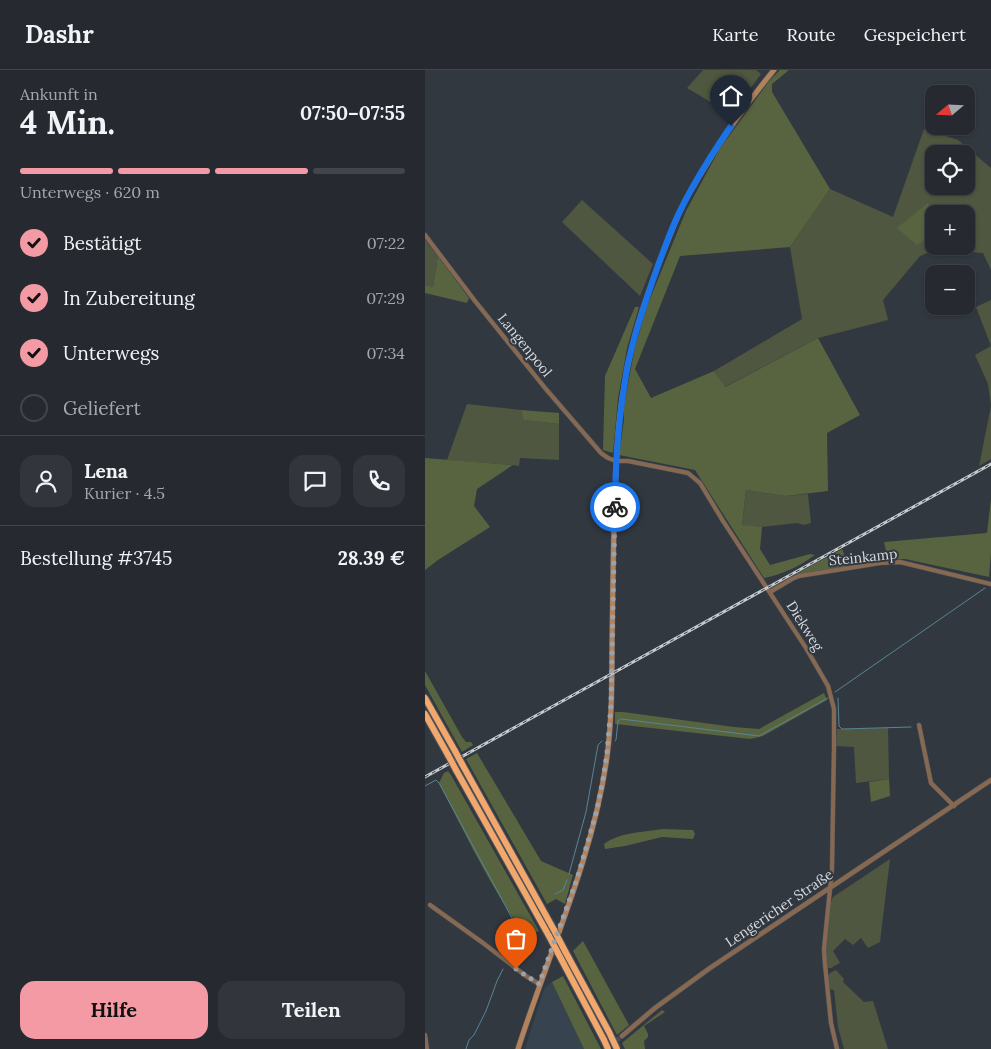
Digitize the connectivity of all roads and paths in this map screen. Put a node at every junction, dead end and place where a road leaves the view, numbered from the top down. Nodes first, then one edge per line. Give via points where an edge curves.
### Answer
1 (775, 70) edge
2 (425, 235) edge
3 (616, 461) junction
4 (991, 584) edge
5 (770, 592) junction
6 (425, 698) edge
7 (425, 714) edge
8 (919, 725) dead end
9 (991, 780) edge
10 (954, 806) junction
11 (830, 888) junction
12 (430, 906) dead end
13 (539, 984) junction
14 (425, 1036) edge
15 (622, 1036) tunnel mouth
16 (427, 1049) edge
17 (518, 1049) edge
18 (609, 1049) edge
19 (617, 1049) edge
20 (837, 1049) edge

1 - 3 main road via 716,148 682,207 666,243 635,336 622,398
2 - 3 street, Langenpool via 587,437 604,456
3 - 5 street, Diekweg via 688,473 700,483
3 - 13 main road via 611,705 605,770 580,870
4 - 5 street, Steinkamp via 900,562 799,576
5 - 11 street, Diekweg via 824,678 834,709
6 - 19 highway, bridge
7 - 18 highway, bridge
8 - 10 street via 931,783
9 - 10 street, Lengericher Straße
10 - 11 street, Lengericher Straße
11 - 15 street, Lengericher Straße via 710,968
11 - 20 street, Diekweg via 824,949 831,1024
12 - 13 street
13 - 17 main road
14 - 16 street

